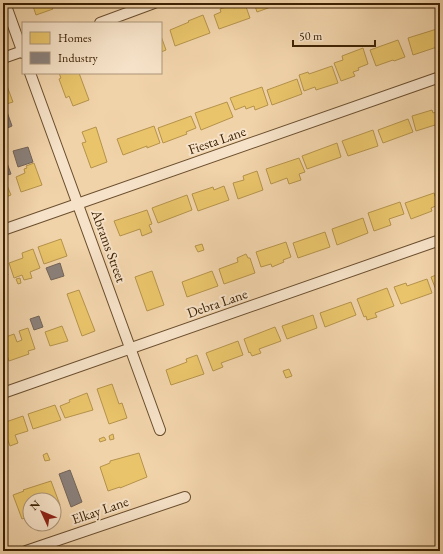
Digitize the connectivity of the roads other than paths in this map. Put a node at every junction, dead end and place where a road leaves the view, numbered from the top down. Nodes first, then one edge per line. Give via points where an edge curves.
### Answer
1 (5, 3) edge
2 (154, 3) edge
3 (103, 22) edge
4 (22, 49) edge
5 (22, 52) edge
6 (3, 58) edge
7 (30, 74) edge
8 (440, 77) edge
9 (78, 204) junction
10 (3, 230) edge
11 (440, 240) edge
12 (131, 348) junction
13 (3, 393) edge
14 (160, 430) dead end
15 (185, 497) dead end
16 (26, 551) edge

1 - 4 street
2 - 3 street
5 - 6 street
7 - 9 street, Abrams Street
8 - 9 street, Fiesta Lane
9 - 10 street, Fiesta Lane
9 - 12 street, Abrams Street
11 - 12 street, Debra Lane
12 - 13 street, Debra Lane
12 - 14 street, Abrams Street
15 - 16 street, Elkay Lane

